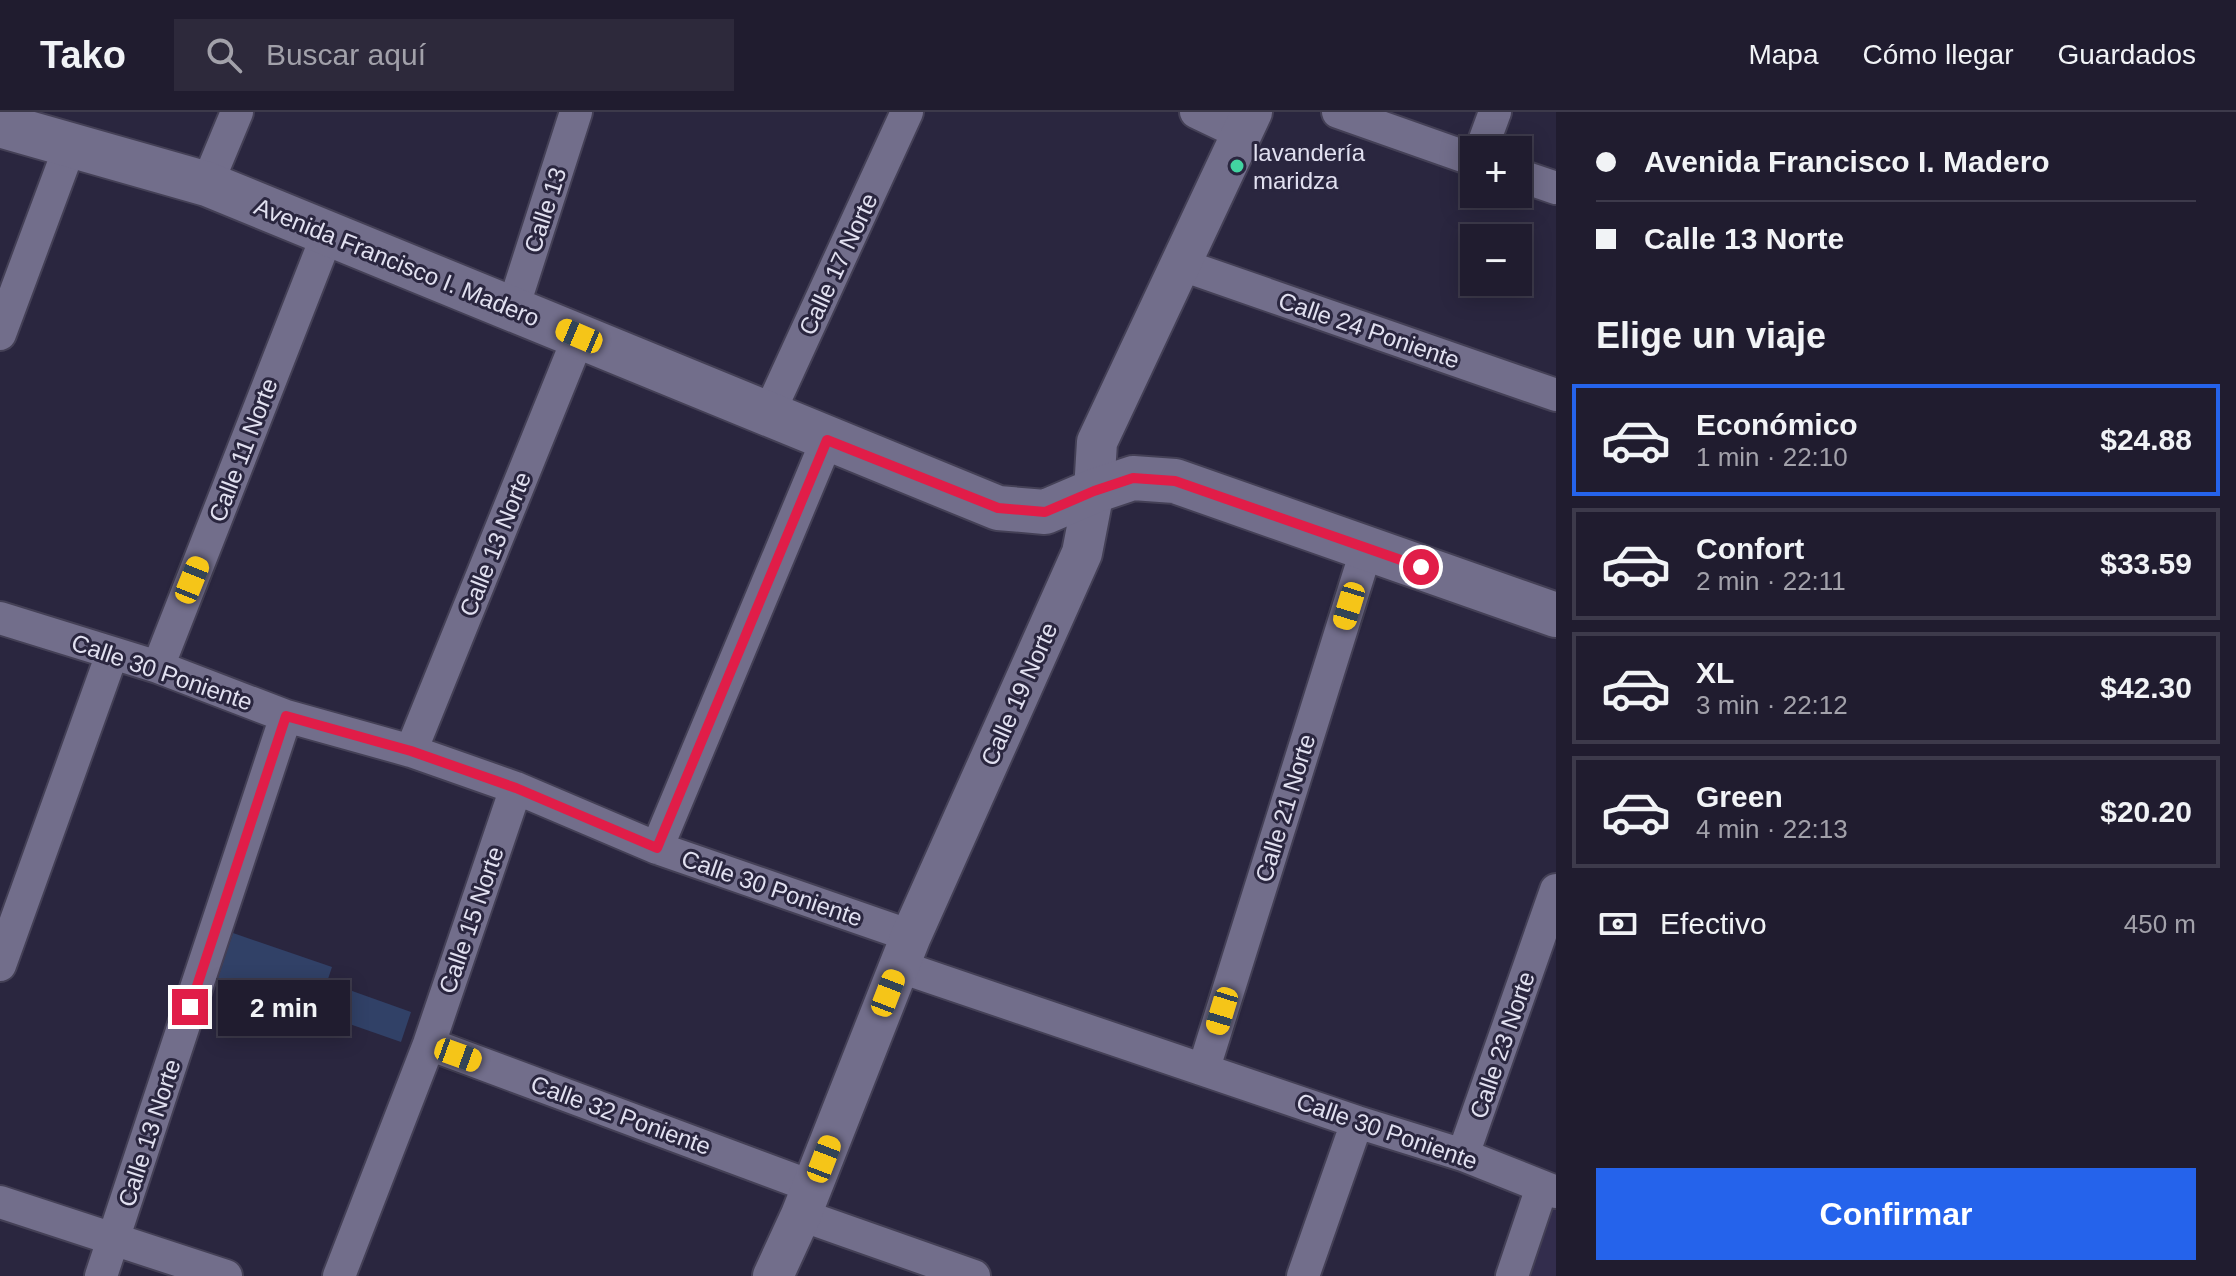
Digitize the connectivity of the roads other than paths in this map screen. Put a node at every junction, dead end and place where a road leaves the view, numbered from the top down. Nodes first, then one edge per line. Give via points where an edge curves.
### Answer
1 (237, 112) edge
2 (576, 112) edge
3 (907, 112) edge
4 (1196, 112) edge
5 (1338, 112) edge
6 (1495, 112) edge
7 (1247, 123) edge
8 (0, 125) edge
9 (1486, 136) edge
10 (70, 146) junction
11 (1460, 155) edge
12 (1532, 180) edge
13 (207, 184) junction
14 (1556, 188) edge
15 (328, 233) junction
16 (1182, 265) junction
17 (513, 308) junction
18 (0, 334) edge
19 (579, 336) junction
20 (1556, 395) edge
21 (768, 415) junction
22 (827, 440) junction
23 (1094, 491) junction
24 (1367, 548) junction
25 (1556, 615) edge
26 (0, 618) edge
27 (112, 654) junction
28 (158, 667) junction
29 (286, 716) junction
30 (411, 751) junction
31 (516, 788) junction
32 (657, 848) junction
33 (1556, 890) edge
34 (904, 951) junction
35 (0, 965) edge
36 (429, 1044) junction
37 (1204, 1068) junction
38 (1357, 1122) junction
39 (1463, 1155) junction
40 (1549, 1189) edge
41 (807, 1201) junction
42 (0, 1202) edge
43 (114, 1239) junction
44 (101, 1276) edge
45 (226, 1276) edge
46 (339, 1276) edge
47 (773, 1276) edge
48 (974, 1276) edge
49 (1303, 1276) edge
50 (1512, 1276) edge

1 - 13 street
2 - 17 street, Calle 13
3 - 21 street, Calle 17 Norte
4 - 7 street
5 - 11 street
6 - 9 street
7 - 16 street, Calle 19 Norte
8 - 10 main road, Avenida Francisco I. Madero
10 - 13 main road, Avenida Francisco I. Madero
10 - 18 street
12 - 14 street
13 - 15 main road, Avenida Francisco I. Madero
15 - 17 main road, Avenida Francisco I. Madero
15 - 28 street, Calle 11 Norte
16 - 20 street, Calle 24 Poniente
16 - 23 street, Calle 19 Norte via 1097,442
17 - 19 main road, Avenida Francisco I. Madero
19 - 21 main road, Avenida Francisco I. Madero
19 - 30 street, Calle 13 Norte
21 - 22 main road, Avenida Francisco I. Madero
22 - 23 main road, Avenida Francisco I. Madero via 998,508 1045,512
22 - 32 street
23 - 24 main road, Avenida Francisco I. Madero via 1133,478 1175,481
23 - 34 street, Calle 19 Norte via 1082,553
24 - 25 main road, Avenida Francisco I. Madero
24 - 37 street, Calle 21 Norte
26 - 27 street, Calle 30 Poniente
27 - 28 street, Calle 30 Poniente
27 - 35 street
28 - 29 street, Calle 30 Poniente
29 - 30 street, Calle 30 Poniente
29 - 43 street, Calle 13 Norte
30 - 31 street, Calle 30 Poniente
31 - 32 street, Calle 30 Poniente
31 - 36 street, Calle 15 Norte
32 - 34 street, Calle 30 Poniente
33 - 39 street, Calle 23 Norte
34 - 37 street, Calle 30 Poniente
34 - 41 street, Calle 19 Norte
36 - 41 street, Calle 32 Poniente
36 - 46 street, Calle 15 Norte
37 - 38 street, Calle 30 Poniente
38 - 39 street, Calle 30 Poniente
38 - 49 street
39 - 40 street, Calle 30 Poniente
40 - 50 street
41 - 47 street, Calle 19 Norte
41 - 48 street, Calle 32 Poniente
42 - 43 street
43 - 44 street, Calle 13 Norte
43 - 45 street

